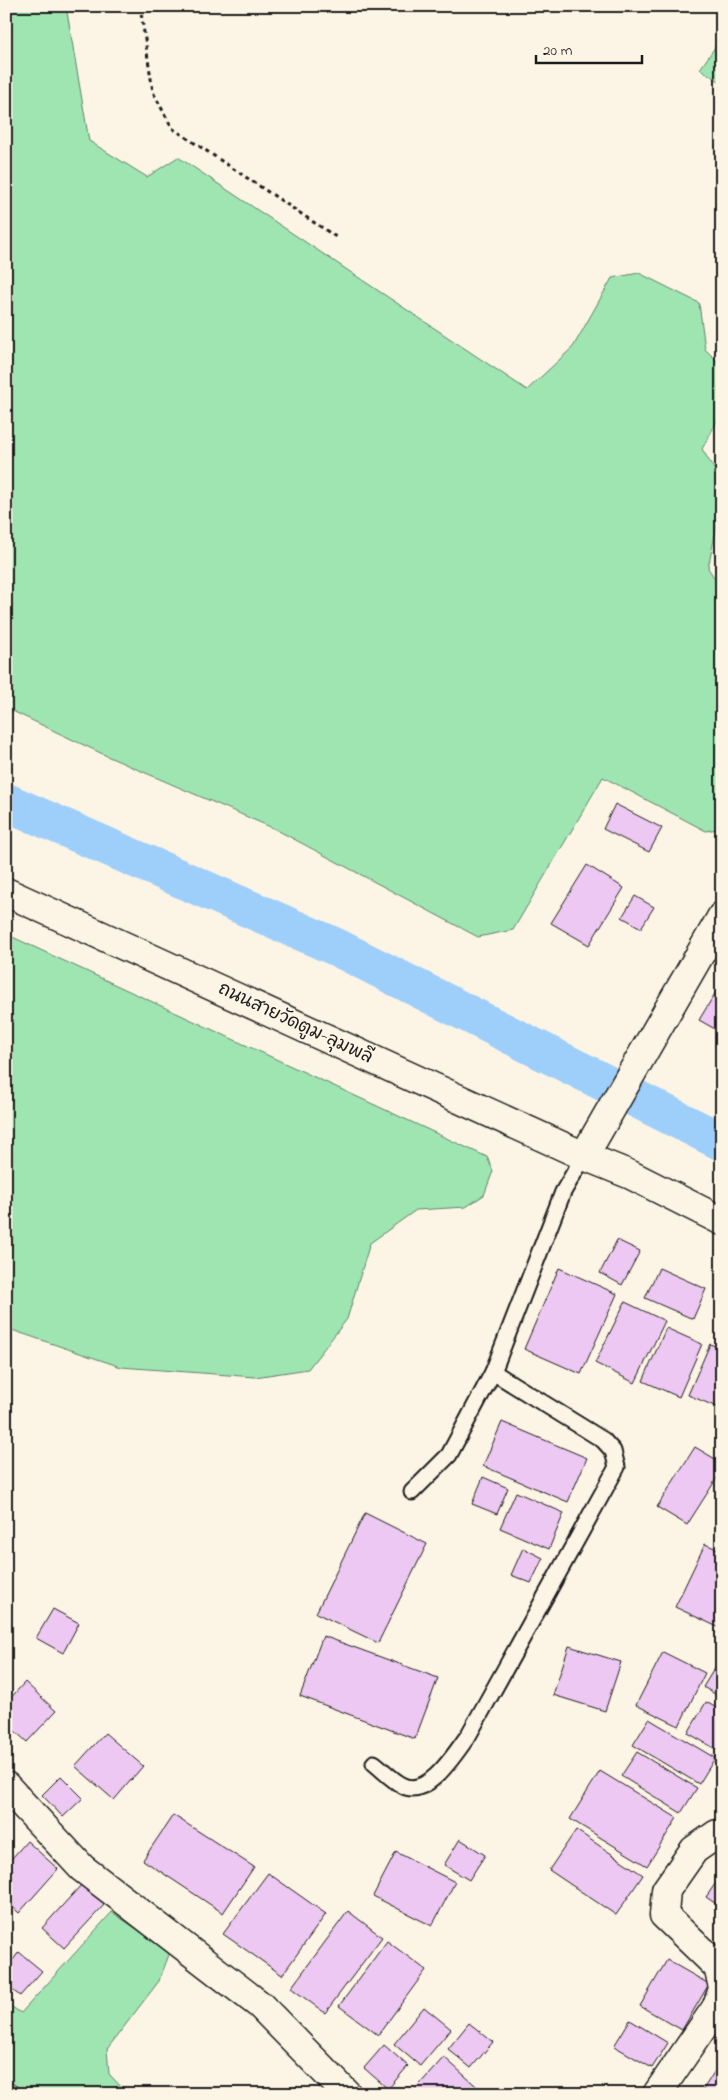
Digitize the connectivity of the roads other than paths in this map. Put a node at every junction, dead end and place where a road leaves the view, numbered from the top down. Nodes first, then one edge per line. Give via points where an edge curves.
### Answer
1 (6, 892) edge
2 (722, 916) edge
3 (584, 1156) junction
4 (722, 1221) edge
5 (494, 1372) junction
6 (412, 1492) dead end
7 (374, 1763) dead end
8 (6, 1786) edge
9 (722, 1834) edge
10 (722, 1983) edge
11 (722, 1992) edge
12 (347, 2094) edge
13 (657, 2094) edge

1 - 3 street, ถนนสายวัดตูม-ลุมพลี
2 - 3 street
3 - 4 street, ถนนสายวัดตูม-ลุมพลี via 631,1175
3 - 5 lane via 563,1192
5 - 6 lane via 449,1454
5 - 7 lane via 603,1440 613,1451 617,1467 468,1736 439,1774 420,1787 403,1787
8 - 12 street via 82,1868 260,2005
9 - 10 street via 694,1850 666,1890 664,1915 718,1967
11 - 13 street via 716,2008

